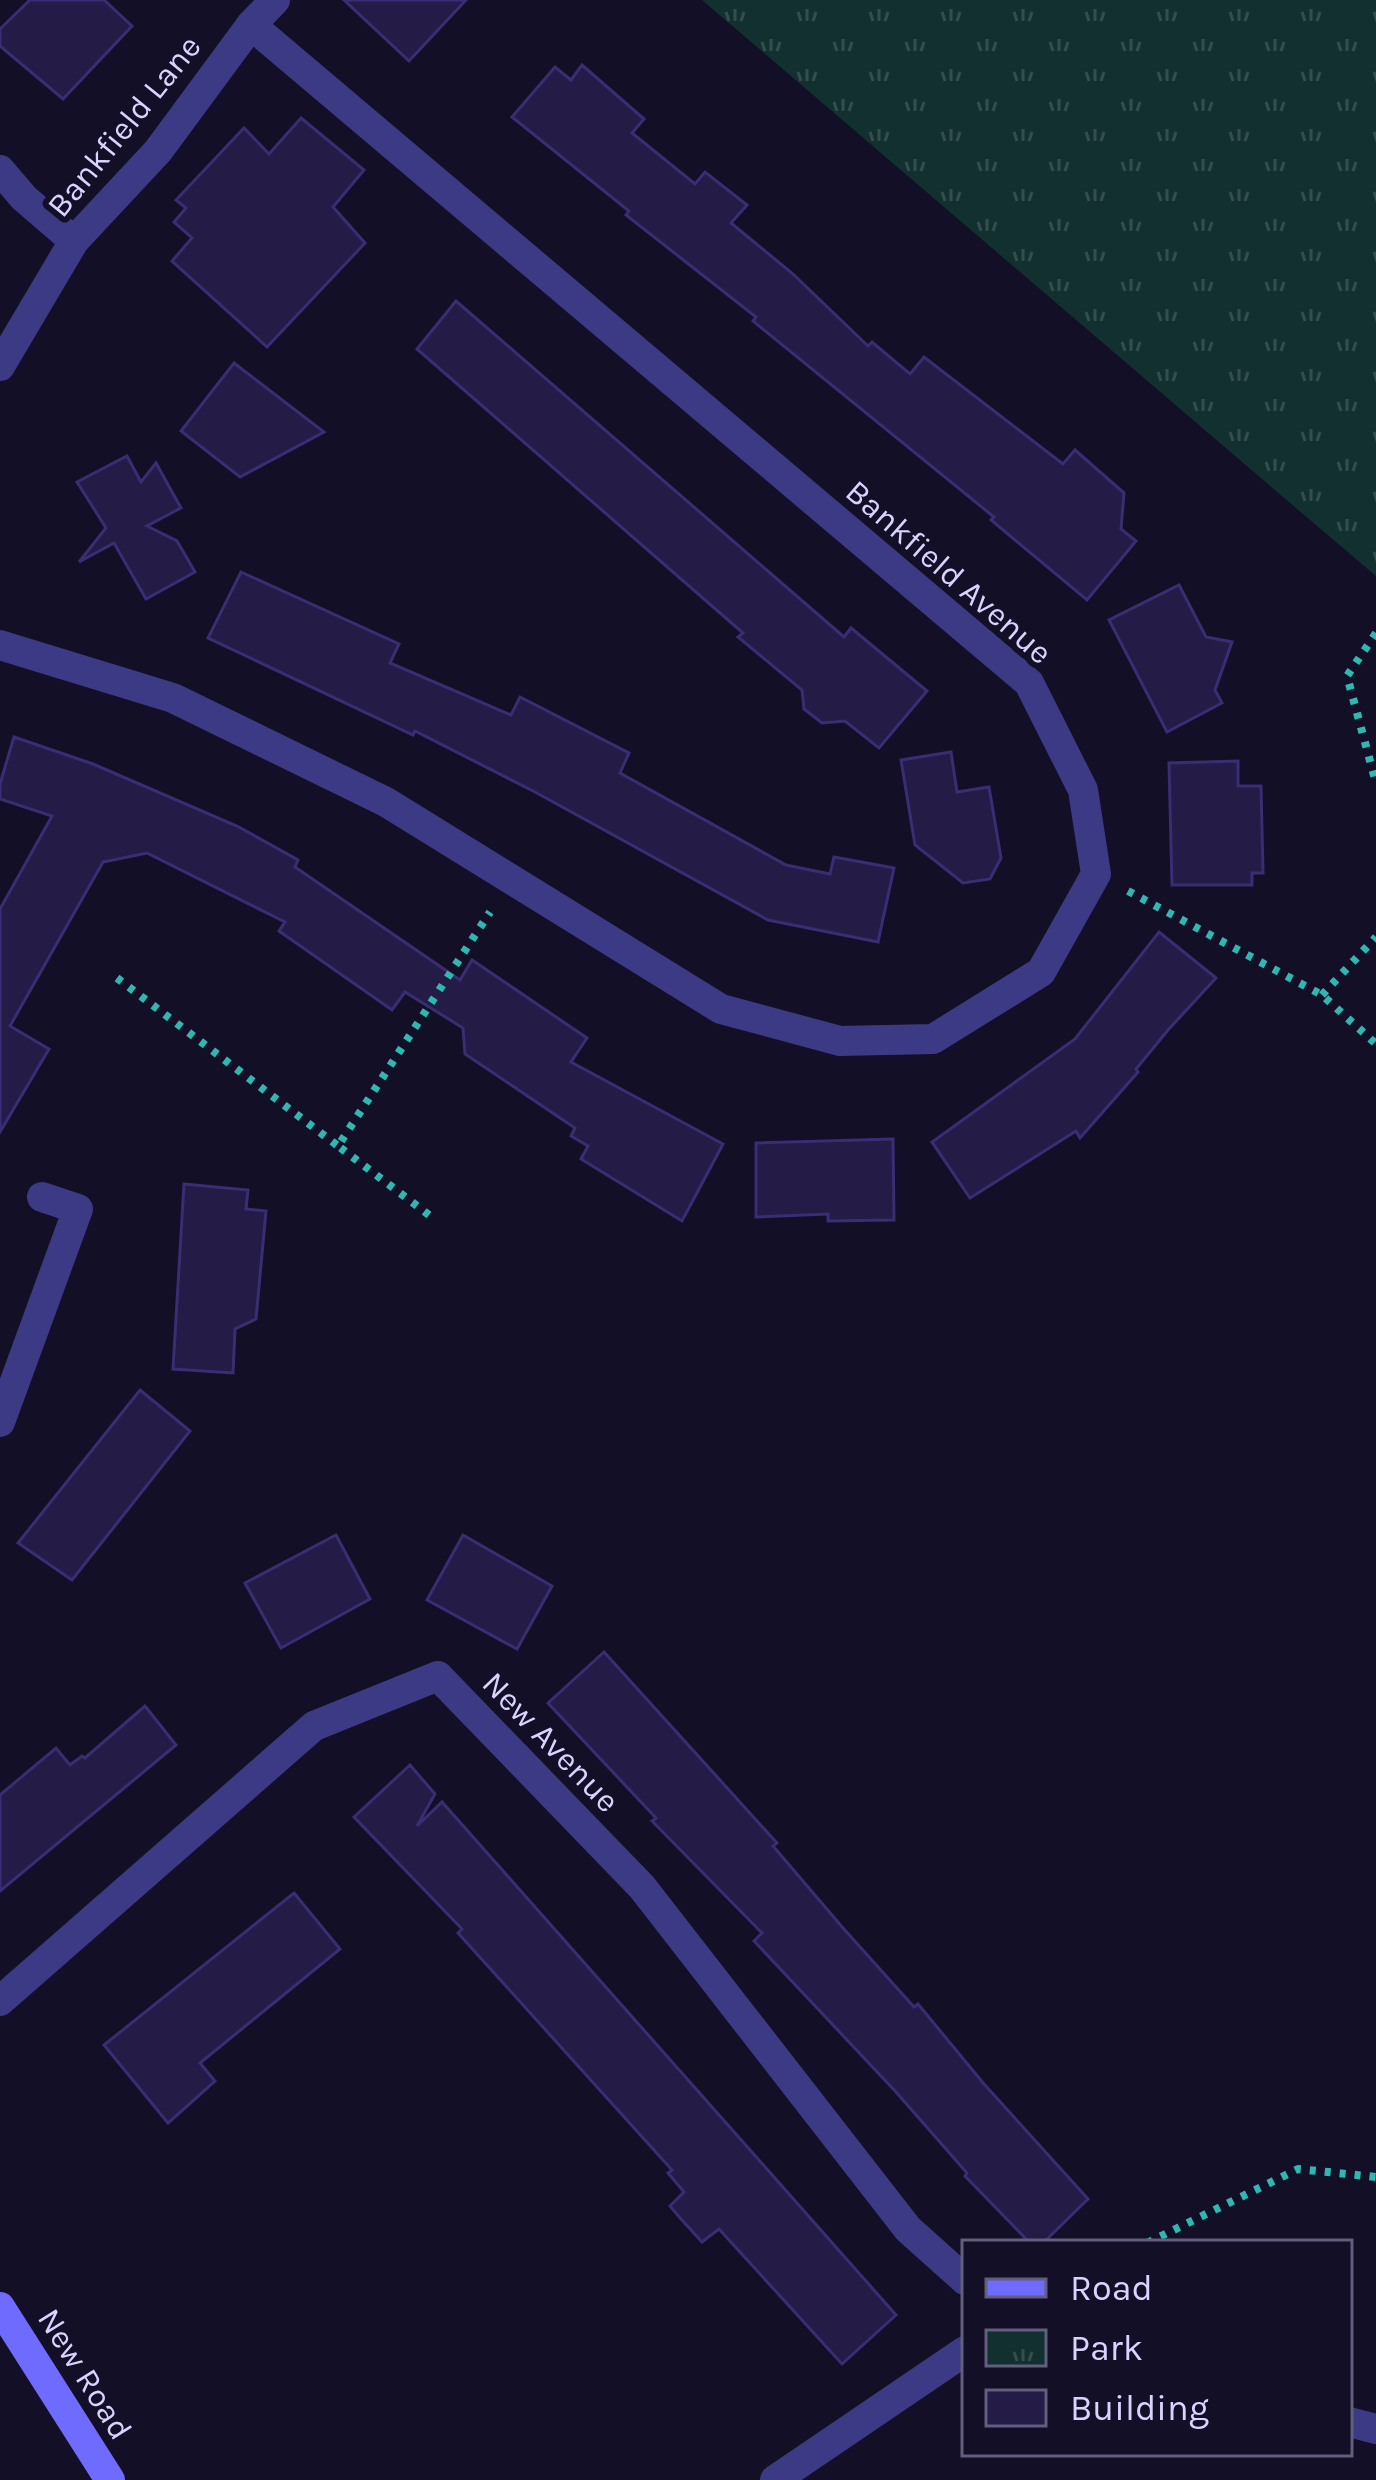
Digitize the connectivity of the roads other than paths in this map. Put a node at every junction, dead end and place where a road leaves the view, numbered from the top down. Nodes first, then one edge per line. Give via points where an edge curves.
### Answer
1 (275, 0) edge
2 (251, 26) junction
3 (0, 170) edge
4 (74, 241) junction
5 (0, 367) edge
6 (0, 644) edge
7 (42, 1196) dead end
8 (0, 1422) edge
9 (0, 2001) edge
10 (962, 2277) edge
11 (0, 2308) edge
12 (962, 2353) edge
13 (110, 2480) edge
14 (775, 2480) edge

1 - 2 street, Bankfield Lane
2 - 4 street, Bankfield Lane via 158,152
2 - 6 street, Bankfield Avenue via 1029,682 1083,790 1096,874 1041,972 933,1039 840,1041 722,1009 386,802 173,698
3 - 4 street
4 - 5 street, Bankfield Lane
7 - 8 street via 78,1209
9 - 10 street, New Avenue via 314,1726 437,1676 642,1886 908,2229
11 - 13 street, New Road
12 - 14 street

